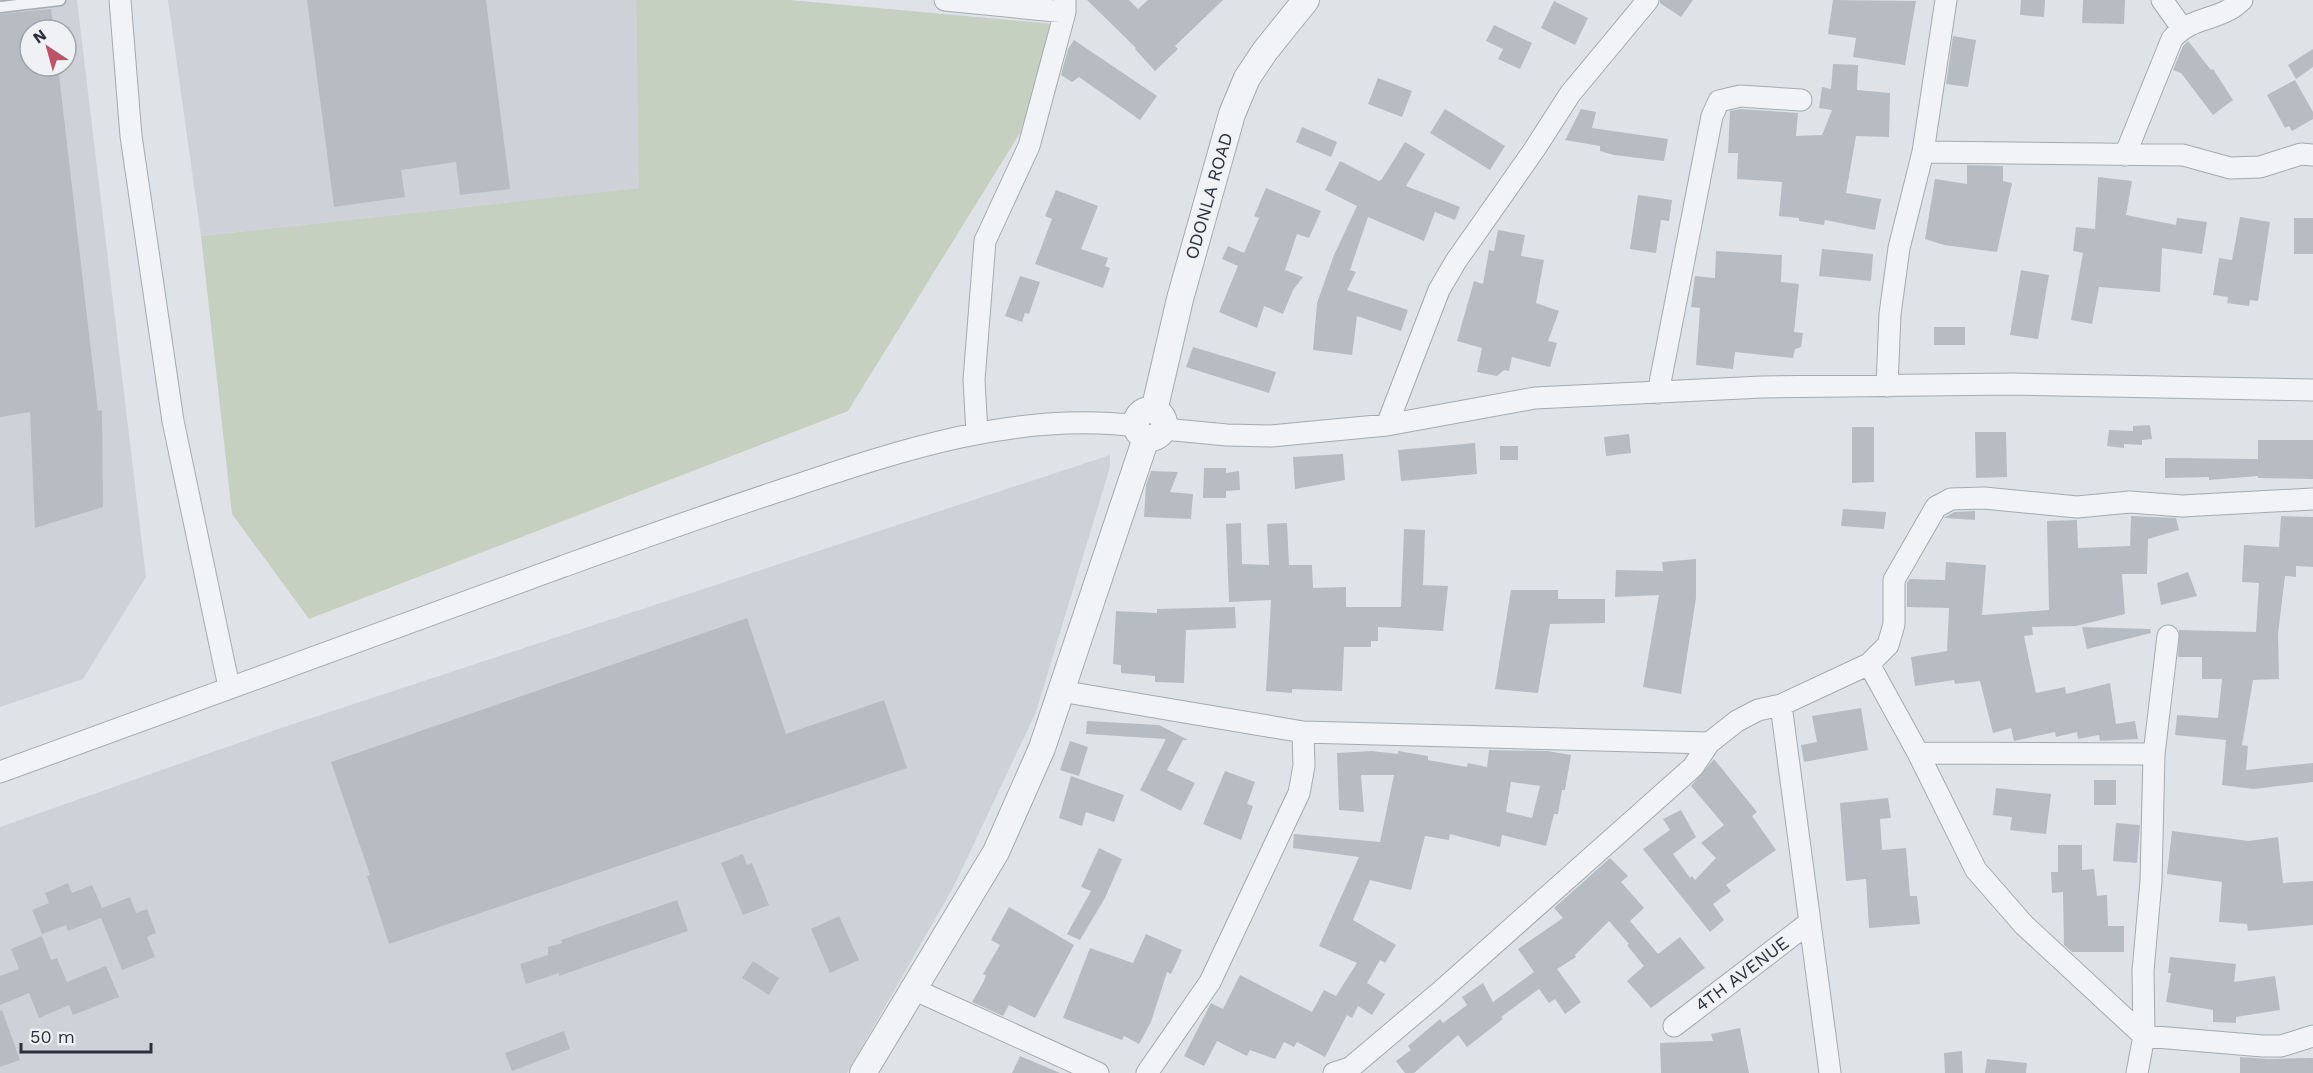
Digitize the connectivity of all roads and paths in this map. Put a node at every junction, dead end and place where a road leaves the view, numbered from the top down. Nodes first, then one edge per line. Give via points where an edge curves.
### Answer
1 (60, 0) edge
2 (120, 0) edge
3 (945, 0) edge
4 (1306, 0) edge
5 (1648, 0) edge
6 (1946, 0) edge
7 (2162, 0) edge
8 (2242, 0) edge
9 (1065, 6) edge
10 (0, 7) edge
11 (2182, 28) junction
12 (1801, 99) dead end
13 (1923, 152) junction
14 (2313, 155) edge
15 (2125, 156) junction
16 (1887, 386) junction
17 (2313, 390) edge
18 (1658, 393) junction
19 (1387, 424) junction
20 (1150, 426) junction
21 (977, 433) junction
22 (2313, 498) edge
23 (2168, 636) dead end
24 (1869, 664) junction
25 (230, 687) junction
26 (1060, 691) junction
27 (1781, 705) junction
28 (1303, 732) junction
29 (1709, 743) junction
30 (1918, 753) junction
31 (2154, 754) junction
32 (0, 772) edge
33 (1810, 922) junction
34 (911, 988) junction
35 (1674, 1026) dead end
36 (2144, 1036) junction
37 (2313, 1036) edge
38 (863, 1073) edge
39 (1098, 1073) edge
40 (1147, 1073) edge
41 (1334, 1073) edge
42 (1830, 1073) edge
43 (2137, 1073) edge

1 - 10 lane
2 - 25 street via 131,136 173,421
3 - 9 street
4 - 20 street, ODONLA ROAD via 1265,51 1232,114 1179,299
5 - 19 street via 1570,94 1456,261 1439,290
6 - 13 street
7 - 11 street
8 - 11 street via 2217,16
9 - 21 street via 1029,146 984,241 974,380
11 - 15 street via 2172,39
12 - 18 street via 1740,96 1719,101 1712,116
13 - 15 street
13 - 16 street via 1899,248 1890,314
14 - 15 street via 2301,154 2260,167 2230,168 2182,155
16 - 17 street via 2012,384
16 - 18 street
18 - 19 street via 1534,398
19 - 20 street via 1271,436
20 - 21 street via 1107,422 1043,424
20 - 26 street, ODONLA ROAD
21 - 25 street via 890,453 695,519
22 - 24 street via 2182,506 2130,502 2077,507 1984,498 1951,499 1936,507 1893,580 1894,624 1888,645
23 - 31 street
24 - 27 street
24 - 30 street
25 - 32 street
26 - 28 street
26 - 34 street, ODONLA ROAD via 1042,748 996,852
27 - 29 street via 1758,710 1737,721
27 - 33 street
28 - 29 street
28 - 40 street via 1305,766 1299,793 1210,982
29 - 41 street via 1693,767 1449,985 1350,1068
30 - 31 street
30 - 36 street via 1976,870 2024,925
31 - 36 street via 2151,881 2143,971
33 - 35 street, 4TH AVENUE
33 - 42 street
34 - 38 street, ODONLA ROAD
34 - 39 street
36 - 37 street via 2263,1046 2281,1046
36 - 43 street

